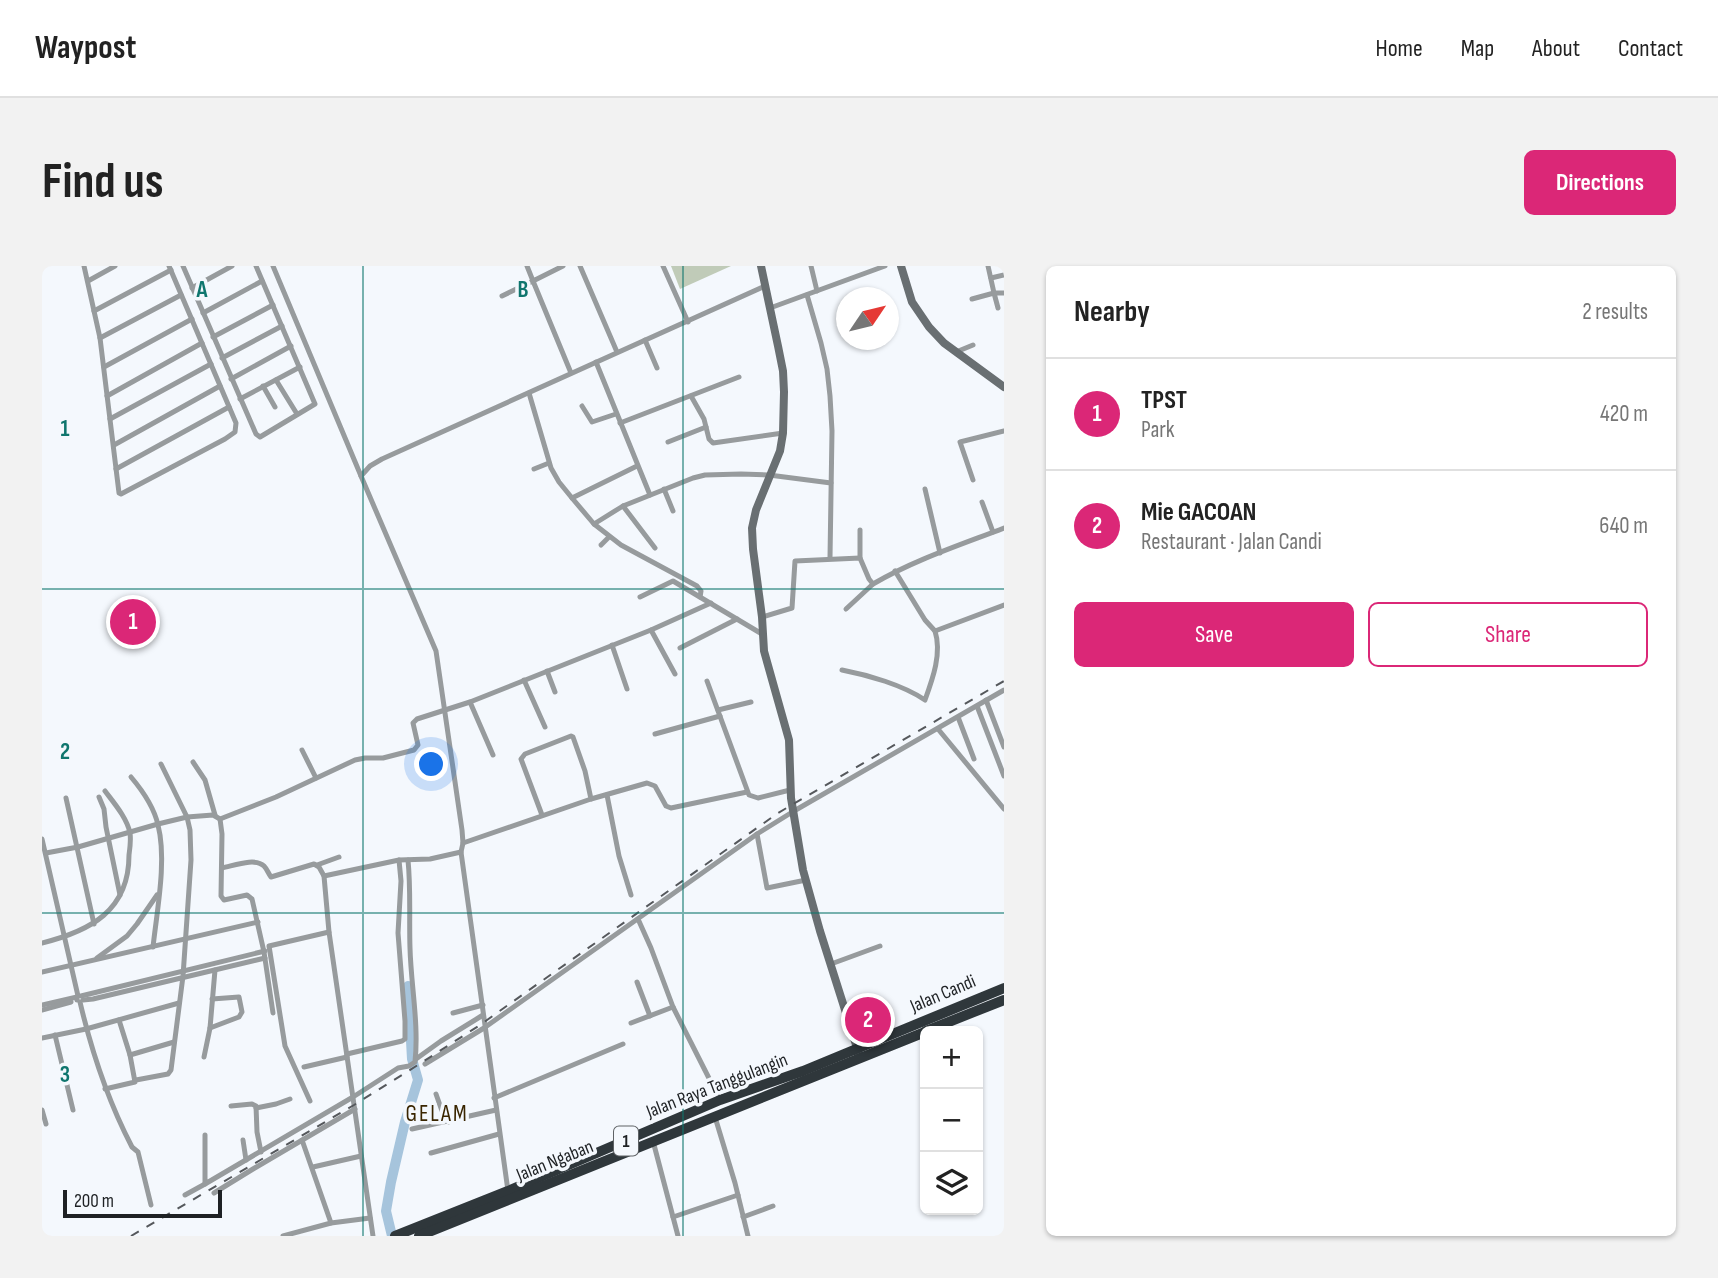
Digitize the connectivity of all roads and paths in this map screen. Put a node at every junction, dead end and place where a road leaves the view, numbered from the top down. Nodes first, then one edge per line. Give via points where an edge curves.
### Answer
1 (83, 266) edge
2 (114, 266) edge
3 (183, 266) edge
4 (232, 266) edge
5 (256, 266) edge
6 (273, 266) edge
7 (527, 266) edge
8 (564, 266) edge
9 (580, 266) edge
10 (663, 266) edge
11 (761, 266) edge
12 (811, 266) edge
13 (885, 266) edge
14 (901, 266) edge
15 (988, 266) edge
16 (170, 268) edge
17 (1004, 275) edge
18 (991, 278) junction
19 (88, 281) junction
20 (262, 281) junction
21 (533, 281) junction
22 (765, 286) junction
23 (192, 288) junction
24 (817, 291) junction
25 (994, 293) junction
26 (1004, 293) edge
27 (181, 295) junction
28 (807, 295) junction
29 (502, 296) dead end
30 (972, 299) dead end
31 (273, 305) junction
32 (998, 308) dead end
33 (770, 309) junction
34 (94, 311) junction
35 (203, 313) junction
36 (192, 319) junction
37 (688, 322) junction
38 (282, 326) junction
39 (100, 338) junction
40 (213, 339) junction
41 (645, 340) junction
42 (203, 345) junction
43 (973, 345) dead end
44 (291, 346) junction
45 (617, 352) junction
46 (956, 352) junction
47 (222, 358) junction
48 (596, 362) junction
49 (211, 364) junction
50 (104, 367) junction
51 (300, 367) junction
52 (657, 368) dead end
53 (571, 373) junction
54 (739, 377) dead end
55 (231, 379) junction
56 (276, 380) junction
57 (220, 386) junction
58 (263, 386) junction
59 (1004, 387) edge
60 (527, 395) junction
61 (107, 396) junction
62 (691, 396) junction
63 (240, 399) junction
64 (541, 405) dead end
65 (582, 406) dead end
66 (229, 407) junction
67 (275, 407) dead end
68 (534, 409) junction
69 (297, 414) junction
70 (616, 414) junction
71 (110, 419) junction
72 (547, 421) dead end
73 (620, 423) junction
74 (539, 424) junction
75 (706, 428) junction
76 (1004, 431) edge
77 (783, 432) junction
78 (668, 442) dead end
79 (114, 445) junction
80 (545, 465) junction
81 (637, 466) junction
82 (116, 469) junction
83 (534, 469) dead end
84 (364, 472) junction
85 (769, 475) junction
86 (972, 480) dead end
87 (831, 483) junction
88 (664, 489) junction
89 (925, 489) dead end
90 (650, 495) junction
91 (572, 498) junction
92 (982, 502) dead end
93 (623, 506) junction
94 (673, 511) dead end
95 (594, 524) junction
96 (1004, 528) edge
97 (860, 530) dead end
98 (993, 532) junction
99 (655, 548) dead end
100 (940, 553) junction
101 (830, 558) junction
102 (860, 558) junction
103 (895, 571) junction
104 (871, 582) junction
105 (700, 594) junction
106 (640, 597) dead end
107 (711, 603) junction
108 (1004, 605) edge
109 (846, 609) dead end
110 (737, 619) junction
111 (762, 626) junction
112 (652, 630) junction
113 (935, 631) junction
114 (612, 645) junction
115 (680, 648) dead end
116 (842, 670) dead end
117 (547, 671) junction
118 (675, 674) dead end
119 (524, 680) junction
120 (707, 681) dead end
121 (626, 689) dead end
122 (1002, 691) edge
123 (555, 692) dead end
124 (926, 698) junction
125 (1004, 699) edge
126 (986, 700) junction
127 (468, 702) junction
128 (751, 702) dead end
129 (932, 706) dead end
130 (977, 706) junction
131 (444, 711) junction
132 (719, 713) junction
133 (958, 717) junction
134 (545, 727) dead end
135 (939, 728) junction
136 (655, 734) dead end
137 (1004, 747) edge
138 (302, 750) dead end
139 (493, 755) dead end
140 (974, 759) dead end
141 (193, 762) dead end
142 (161, 764) dead end
143 (1004, 776) edge
144 (131, 777) dead end
145 (316, 778) junction
146 (790, 790) junction
147 (104, 791) dead end
148 (747, 792) junction
149 (607, 794) junction
150 (99, 797) dead end
151 (66, 798) dead end
152 (592, 798) junction
153 (114, 804) junction
154 (104, 809) junction
155 (1004, 809) edge
156 (794, 811) junction
157 (542, 815) junction
158 (187, 817) junction
159 (218, 817) junction
160 (158, 824) junction
161 (130, 833) junction
162 (757, 834) junction
163 (108, 838) junction
164 (42, 839) edge
165 (463, 843) junction
166 (78, 847) junction
167 (461, 852) junction
168 (46, 853) junction
169 (339, 857) dead end
170 (403, 860) junction
171 (317, 865) junction
172 (222, 868) junction
173 (324, 876) junction
174 (806, 880) junction
175 (159, 893) junction
176 (120, 895) junction
177 (631, 895) dead end
178 (638, 919) junction
179 (258, 922) junction
180 (93, 924) junction
181 (329, 932) junction
182 (65, 936) junction
183 (185, 940) junction
184 (42, 943) edge
185 (880, 946) dead end
186 (153, 947) junction
187 (266, 951) junction
188 (93, 960) junction
189 (831, 964) junction
190 (72, 966) junction
191 (215, 967) junction
192 (42, 972) edge
193 (183, 974) junction
194 (638, 982) dead end
195 (1004, 988) edge
196 (79, 998) junction
197 (212, 999) junction
198 (1004, 1000) edge
199 (179, 1003) junction
200 (483, 1005) junction
201 (42, 1007) edge
202 (673, 1007) junction
203 (273, 1013) dead end
204 (453, 1013) dead end
205 (483, 1015) junction
206 (650, 1016) junction
207 (119, 1020) junction
208 (631, 1023) dead end
209 (939, 1026) edge
210 (210, 1028) junction
211 (484, 1028) junction
212 (86, 1029) junction
213 (920, 1033) edge
214 (55, 1035) junction
215 (42, 1038) edge
216 (174, 1042) junction
217 (623, 1044) dead end
218 (859, 1053) junction
219 (130, 1055) junction
220 (347, 1055) junction
221 (204, 1057) dead end
222 (414, 1062) junction
223 (425, 1064) dead end
224 (304, 1066) dead end
225 (135, 1080) junction
226 (105, 1089) junction
227 (436, 1094) dead end
228 (353, 1097) junction
229 (494, 1098) junction
230 (290, 1099) dead end
231 (720, 1100) junction
232 (310, 1101) dead end
233 (231, 1106) dead end
234 (256, 1108) junction
235 (42, 1110) edge
236 (73, 1110) dead end
237 (355, 1110) junction
238 (496, 1110) junction
239 (715, 1117) junction
240 (449, 1122) junction
241 (46, 1124) dead end
242 (412, 1129) dead end
243 (499, 1134) junction
244 (205, 1135) dead end
245 (243, 1140) dead end
246 (302, 1140) junction
247 (653, 1141) junction
248 (261, 1152) junction
249 (431, 1153) dead end
250 (361, 1156) junction
251 (246, 1160) junction
252 (313, 1167) junction
253 (205, 1184) junction
254 (508, 1191) junction
255 (214, 1193) dead end
256 (185, 1195) dead end
257 (738, 1195) junction
258 (151, 1205) dead end
259 (773, 1206) dead end
260 (673, 1217) junction
261 (743, 1217) junction
262 (370, 1218) junction
263 (331, 1223) junction
264 (432, 1234) edge
265 (284, 1236) edge
266 (373, 1236) edge
267 (395, 1236) edge
268 (419, 1236) edge
269 (678, 1236) edge
270 (748, 1236) edge

1 - 19 street
2 - 19 street
3 - 23 street
4 - 23 street
5 - 20 street
6 - 84 street
7 - 21 street
8 - 21 street
9 - 45 street
10 - 37 street
11 - 22 street
12 - 24 street
13 - 24 street
14 - 46 street via 918,313
15 - 18 street
16 - 27 street
16 - 34 street
17 - 18 street
18 - 25 street
19 - 34 street
20 - 31 street
20 - 35 street
21 - 29 street
21 - 53 street
22 - 33 street
22 - 37 street
23 - 35 street
24 - 28 street
25 - 26 street
25 - 30 street
25 - 32 street
27 - 36 street
27 - 39 street
28 - 33 street
28 - 87 street via 828,379
31 - 38 street
31 - 40 street
33 - 77 street via 783,371
34 - 39 street
35 - 40 street
36 - 42 street
36 - 50 street
37 - 41 street
38 - 44 street
38 - 47 street
39 - 50 street
40 - 42 street
40 - 47 street
41 - 45 street
41 - 52 street
42 - 49 street
42 - 61 street
43 - 46 street
44 - 51 street
44 - 55 street
45 - 48 street
46 - 59 street
47 - 55 street
48 - 53 street
48 - 70 street
49 - 57 street
49 - 71 street
50 - 61 street
51 - 56 street
51 - 69 street via 315,404
53 - 60 street
54 - 62 street
55 - 63 street
56 - 58 street
56 - 69 street
57 - 66 street
57 - 79 street
58 - 63 street
58 - 67 street
60 - 68 street
60 - 84 street via 382,459
61 - 71 street
62 - 73 street
62 - 75 street
63 - 69 street via 260,437
64 - 68 street
65 - 70 street via 592,422
66 - 82 street
66 - 82 street via 235,432 123,494 119,493
68 - 74 street
70 - 73 street
71 - 79 street
72 - 74 street
73 - 81 street
74 - 80 street
75 - 77 street via 712,443
75 - 78 street
76 - 86 street via 960,442
77 - 85 street
79 - 82 street
80 - 83 street
80 - 91 street
81 - 90 street
81 - 91 street
84 - 131 street via 434,647
85 - 87 street
85 - 88 street via 705,475
85 - 111 street via 752,528
87 - 101 street
88 - 90 street
88 - 94 street
89 - 100 street
90 - 93 street
91 - 95 street
92 - 98 street
93 - 95 street
93 - 99 street
95 - 105 street via 606,540 697,586
96 - 98 street
97 - 102 street
98 - 100 street
100 - 103 street
101 - 102 street
101 - 111 street via 795,561 792,608
102 - 104 street
103 - 104 street
103 - 113 street
104 - 109 street
105 - 106 street via 672,580
105 - 107 street
107 - 110 street
107 - 112 street
108 - 113 street
110 - 111 street
110 - 115 street
111 - 146 street via 767,666 789,740
112 - 114 street
112 - 118 street
113 - 124 street via 937,659
114 - 117 street
114 - 121 street
116 - 124 street
117 - 119 street
117 - 123 street
119 - 127 street
119 - 134 street
120 - 132 street
122 - 125 street
122 - 126 street
124 - 129 street
126 - 130 street
126 - 137 street
127 - 131 street
127 - 139 street
128 - 132 street
130 - 133 street
130 - 143 street
131 - 145 street via 414,721 418,745 414,750 355,760
131 - 165 street
132 - 136 street
132 - 148 street
133 - 135 street
133 - 140 street
135 - 155 street
135 - 156 street
138 - 145 street
141 - 159 street
142 - 158 street
144 - 160 street
145 - 159 street
146 - 148 street via 758,799
146 - 156 street
147 - 153 street
148 - 149 street via 671,808 652,783
149 - 152 street
149 - 177 street
150 - 154 street
151 - 166 street
152 - 157 street
152 - 157 street via 571,736 521,759
153 - 154 street
153 - 161 street
154 - 163 street
156 - 162 street
156 - 174 street
157 - 165 street
158 - 159 street
158 - 160 street
158 - 183 street via 191,860
159 - 172 street
160 - 161 street
160 - 175 street
161 - 163 street
161 - 176 street via 128,878
162 - 174 street via 767,888
162 - 178 street
163 - 166 street
163 - 176 street
164 - 168 street
165 - 167 street
166 - 168 street
166 - 180 street
167 - 170 street
167 - 200 street
168 - 182 street
169 - 171 street
170 - 173 street
170 - 220 street via 398,933 404,1039
170 - 222 street via 410,883
171 - 172 street via 271,877 258,863
171 - 173 street
172 - 179 street via 222,899 249,896
173 - 181 street
174 - 189 street
175 - 186 street
175 - 188 street via 127,936
176 - 180 street
178 - 202 street
178 - 211 street
179 - 183 street
179 - 187 street
180 - 182 street
181 - 187 street
181 - 220 street
182 - 184 street
182 - 190 street
183 - 186 street
183 - 193 street
185 - 189 street
186 - 188 street
187 - 191 street
187 - 203 street
187 - 232 street via 284,1042
188 - 190 street
189 - 218 street
190 - 192 street
190 - 196 street
191 - 193 street
191 - 197 street
193 - 196 street
193 - 199 street
194 - 206 street
195 - 218 highway, Jalan Candi / 1
196 - 201 street
196 - 212 street
197 - 210 street
197 - 210 street via 239,997 243,1012
198 - 209 highway, Jalan Candi / 1
199 - 207 street
199 - 216 street
200 - 204 street
200 - 205 street
202 - 206 street
202 - 231 street
205 - 211 street
205 - 222 street
206 - 208 street
207 - 212 street
207 - 219 street
210 - 221 street
211 - 223 street
211 - 229 street
212 - 214 street
212 - 226 street
213 - 218 highway, Jalan Candi / 1
214 - 215 street
214 - 236 street
216 - 219 street
216 - 225 street via 170,1073
217 - 229 street
218 - 231 highway, Jalan Raya Tanggulangin / 1
218 - 239 highway, Jalan Ngaban / 1
219 - 225 street
220 - 224 street
220 - 228 street
222 - 228 street
225 - 226 street via 134,1084
226 - 258 street via 138,1152
227 - 240 street
228 - 237 street
228 - 248 street
229 - 238 street
230 - 234 street
231 - 254 highway, Jalan Raya Tanggulangin / 1
233 - 234 street via 252,1104
234 - 248 street
235 - 241 street
237 - 246 street
237 - 250 street
238 - 240 street
238 - 243 street
239 - 247 highway, Jalan Ngaban / 1
239 - 257 street
240 - 242 street
243 - 249 street
243 - 254 street
244 - 253 street
245 - 251 street
246 - 252 street
246 - 255 street
247 - 260 street
247 - 264 highway, Jalan Ngaban / 1
248 - 251 street
250 - 252 street
250 - 262 street
251 - 253 street
252 - 263 street
253 - 256 street
254 - 267 highway, Jalan Raya Tanggulangin / 1
257 - 260 street
257 - 261 street
259 - 261 street
260 - 269 street
261 - 270 street
262 - 263 street
262 - 266 street
263 - 265 street
264 - 268 highway, Jalan Ngaban / 1

